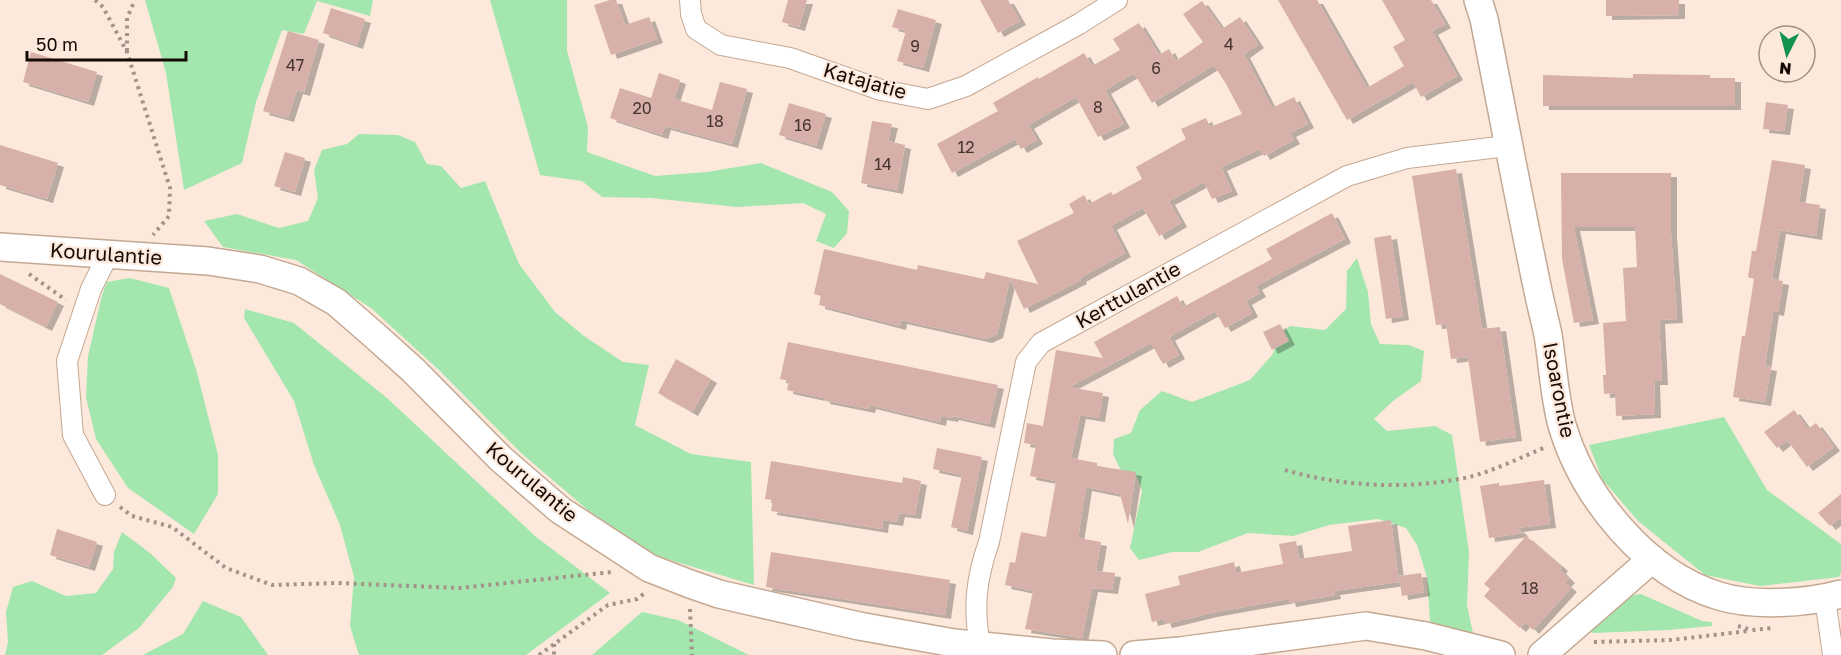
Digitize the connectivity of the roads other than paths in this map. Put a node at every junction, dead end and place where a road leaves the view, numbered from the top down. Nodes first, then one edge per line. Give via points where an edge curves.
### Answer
1 (690, 0) edge
2 (1117, 0) edge
3 (1478, 0) edge
4 (1507, 146) junction
5 (0, 247) edge
6 (108, 255) junction
7 (105, 495) road end
8 (1652, 559) junction
9 (1833, 596) edge
10 (980, 646) junction
11 (1550, 648) edge
12 (1103, 655) edge
13 (1134, 655) edge
14 (1501, 655) edge
15 (1833, 655) edge

1 - 2 street, Katajatie via 696,29 721,45 790,58 881,90 928,99 966,86
3 - 4 street, Isoarontie
4 - 8 street, Isoarontie via 1548,334 1562,424 1576,463 1597,498 1619,527
4 - 10 street, Kerttulantie via 1407,158 1347,176 1041,343 1026,363 989,542 980,568 975,620
5 - 6 street, Kourulantie
6 - 7 street via 91,289 67,361 73,435
6 - 10 street, Kourulantie via 207,261 260,269 299,281 336,302 560,510 649,568 719,594 858,626
8 - 9 street, Isoarontie via 1691,585 1720,597 1763,602
8 - 11 street
9 - 15 street
10 - 12 street, Kourulantie
13 - 14 street via 1366,626

